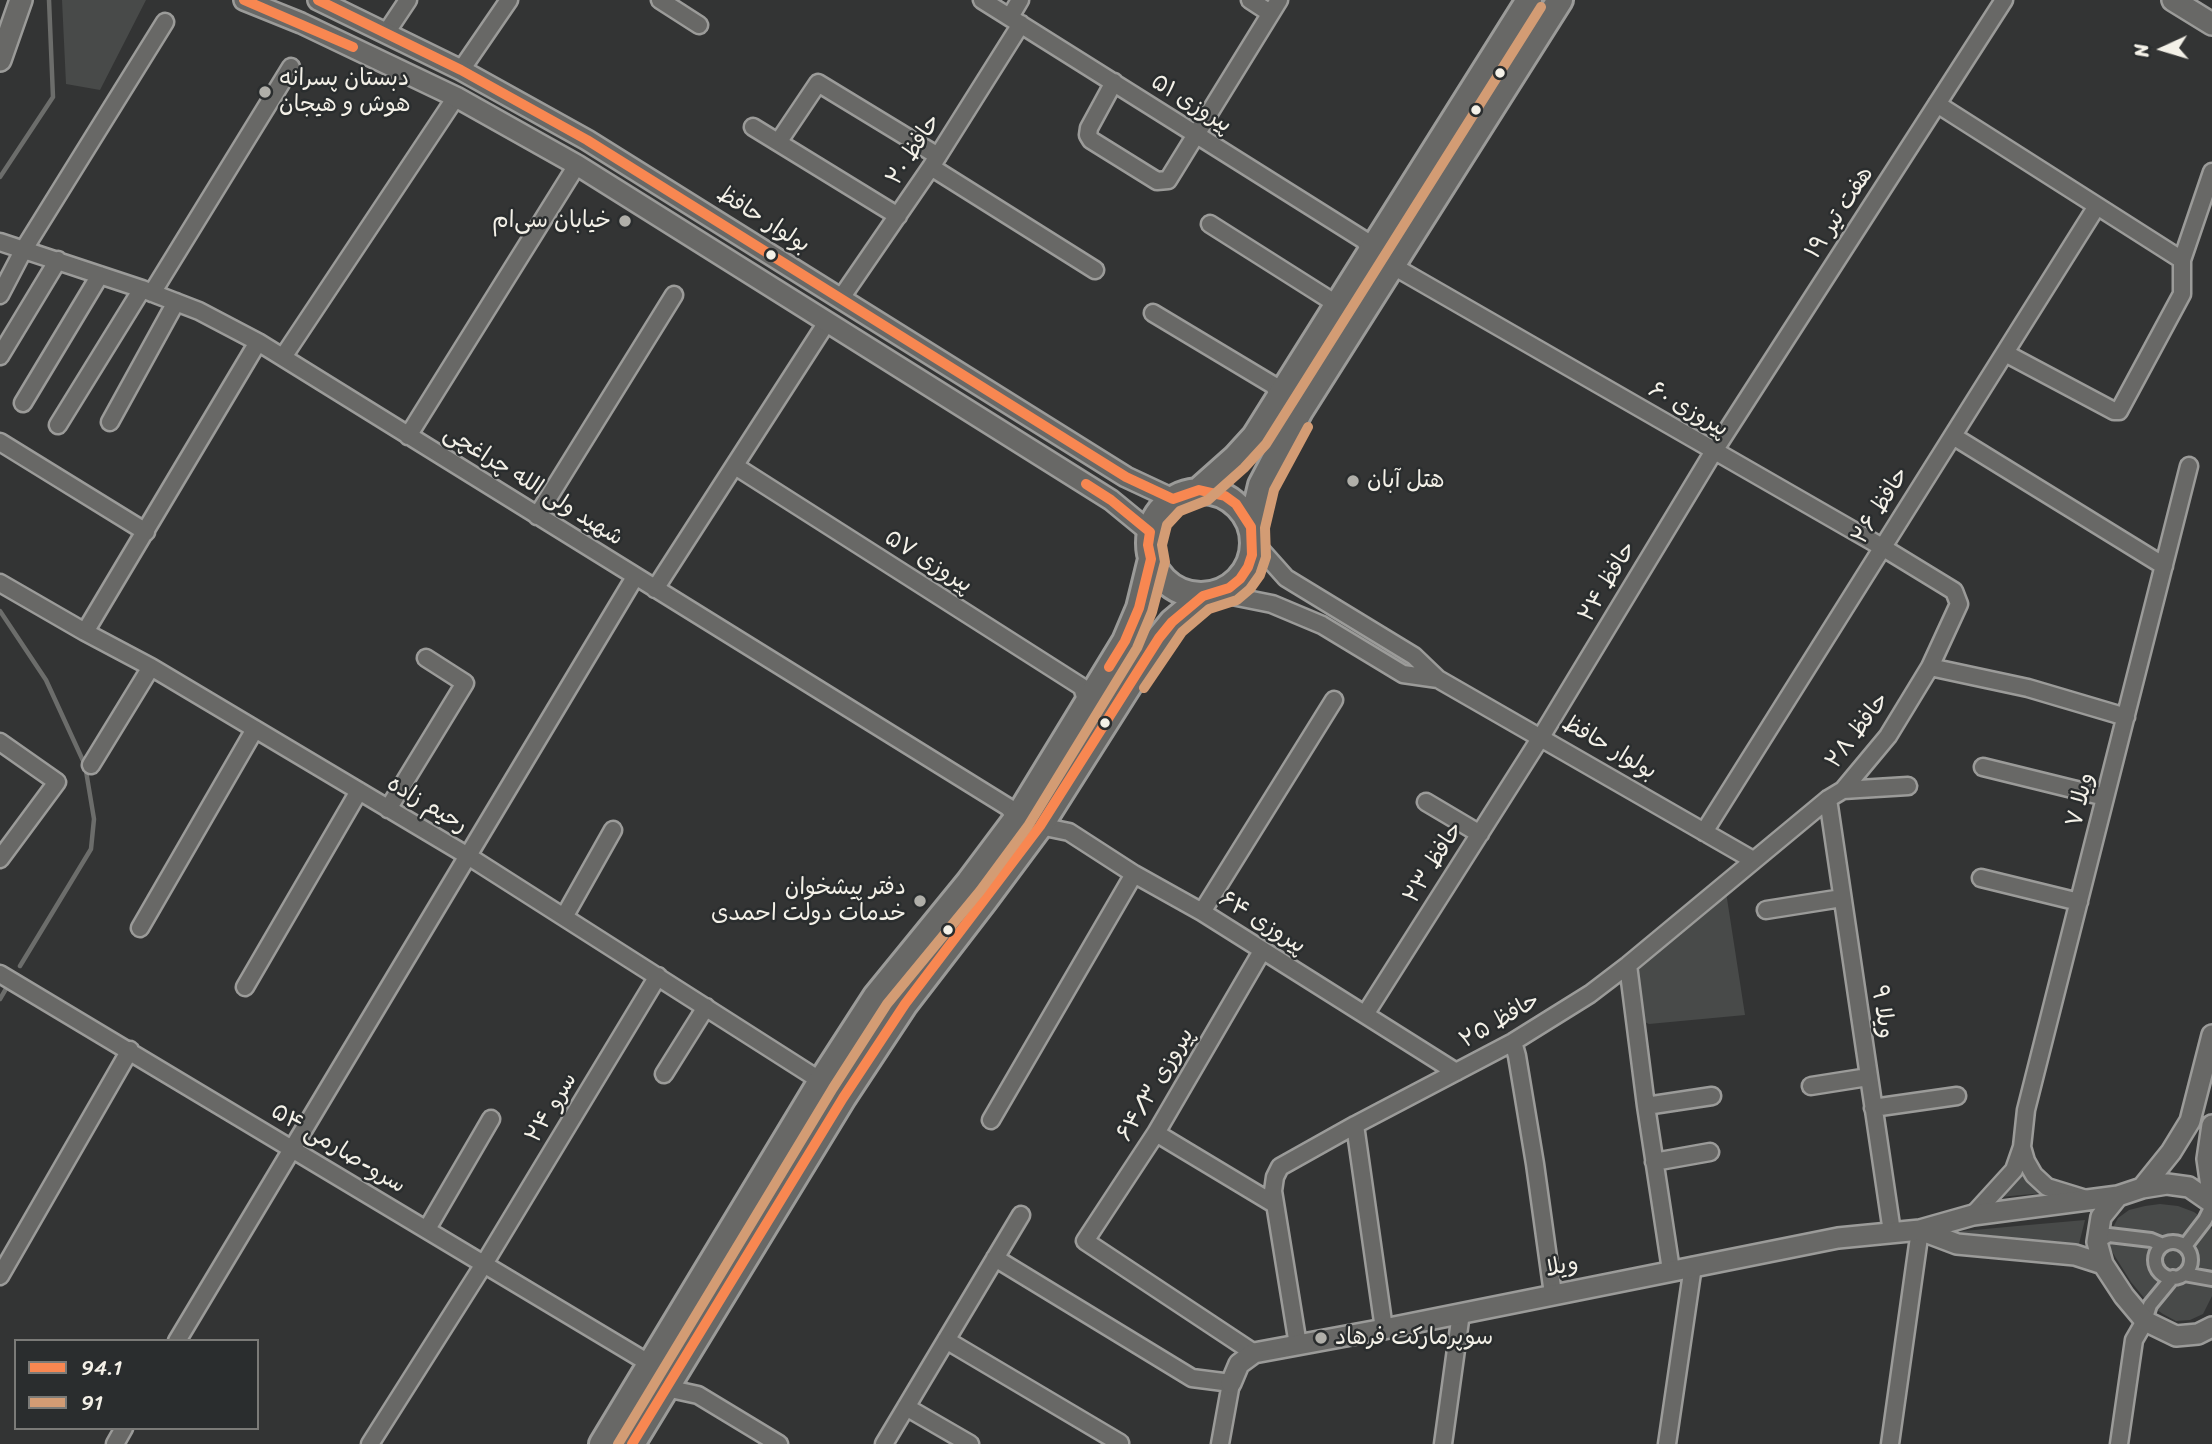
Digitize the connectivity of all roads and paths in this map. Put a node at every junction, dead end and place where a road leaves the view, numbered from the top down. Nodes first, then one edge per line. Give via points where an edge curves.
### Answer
1 (21, 0) edge
2 (244, 0) edge
3 (318, 0) edge
4 (408, 0) edge
5 (509, 0) edge
6 (660, 0) edge
7 (982, 0) edge
8 (1020, 0) edge
9 (1250, 0) edge
10 (1529, 0) edge
11 (1560, 0) edge
12 (2004, 0) edge
13 (2173, 0) edge
14 (1274, 7) edge
15 (1015, 20) junction
16 (165, 22) dead end
17 (2212, 24) edge
18 (699, 26) dead end
19 (386, 33) junction
20 (0, 60) edge
21 (291, 66) dead end
22 (461, 70) junction
23 (1114, 82) junction
24 (456, 97) junction
25 (1937, 104) junction
26 (753, 127) dead end
27 (1197, 134) junction
28 (779, 141) junction
29 (934, 161) junction
30 (576, 164) junction
31 (2212, 172) edge
32 (2097, 206) junction
33 (898, 216) junction
34 (1210, 223) dead end
35 (0, 242) edge
36 (24, 249) junction
37 (1371, 251) junction
38 (58, 260) junction
39 (2182, 260) junction
40 (1393, 266) junction
41 (1096, 270) dead end
42 (100, 275) junction
43 (147, 291) junction
44 (0, 295) edge
45 (674, 295) dead end
46 (841, 298) junction
47 (176, 302) junction
48 (1338, 305) junction
49 (1153, 313) dead end
50 (827, 321) junction
51 (258, 342) junction
52 (2004, 353) junction
53 (0, 356) edge
54 (283, 357) junction
55 (1281, 396) junction
56 (23, 403) dead end
57 (110, 422) dead end
58 (58, 425) dead end
59 (408, 436) junction
60 (1953, 436) junction
61 (0, 442) edge
62 (1714, 451) junction
63 (735, 466) junction
64 (2189, 467) dead end
65 (1199, 490) junction
66 (1173, 499) junction
67 (537, 516) junction
68 (145, 532) junction
69 (1150, 532) junction
70 (1252, 534) junction
71 (1882, 547) junction
72 (1151, 559) junction
73 (2164, 566) junction
74 (635, 577) junction
75 (0, 583) edge
76 (655, 589) junction
77 (1210, 595) junction
78 (1957, 597) joint
79 (85, 632) junction
80 (425, 658) dead end
81 (150, 667) junction
82 (1930, 667) junction
83 (1438, 679) junction
84 (1334, 700) dead end
85 (1087, 703) junction
86 (2126, 718) junction
87 (254, 729) junction
88 (1541, 737) junction
89 (0, 741) edge
90 (91, 765) dead end
91 (1983, 767) dead end
92 (1908, 786) dead end
93 (1843, 790) junction
94 (359, 791) junction
95 (2105, 797) junction
96 (1828, 799) junction
97 (1426, 802) dead end
98 (388, 809) junction
99 (1028, 822) junction
100 (613, 830) dead end
101 (1704, 832) junction
102 (1480, 834) junction
103 (468, 856) junction
104 (0, 859) edge
105 (1753, 860) junction
106 (1134, 874) junction
107 (1981, 878) dead end
108 (1842, 898) junction
109 (2079, 902) junction
110 (1766, 910) dead end
111 (1202, 912) junction
112 (564, 917) junction
113 (140, 928) dead end
114 (1262, 951) junction
115 (1628, 965) junction
116 (0, 974) edge
117 (658, 976) junction
118 (245, 988) dead end
119 (706, 1007) junction
120 (1366, 1013) junction
121 (2212, 1035) edge
122 (1513, 1042) junction
123 (130, 1051) junction
124 (1455, 1072) junction
125 (664, 1074) dead end
126 (1868, 1077) junction
127 (821, 1081) junction
128 (1811, 1086) dead end
129 (1712, 1096) dead end
130 (1957, 1096) dead end
131 (1646, 1106) junction
132 (1873, 1108) junction
133 (491, 1119) dead end
134 (991, 1120) dead end
135 (1355, 1125) junction
136 (2212, 1125) edge
137 (1156, 1133) junction
138 (2022, 1147) junction
139 (292, 1148) junction
140 (1710, 1152) dead end
141 (1654, 1162) junction
142 (2142, 1188) junction
143 (2212, 1194) edge
144 (2118, 1196) junction
145 (2088, 1200) junction
146 (1274, 1204) junction
147 (2212, 1204) edge
148 (1021, 1215) dead end
149 (1973, 1215) junction
150 (427, 1229) junction
151 (1920, 1230) junction
152 (1892, 1232) junction
153 (2097, 1241) junction
154 (2164, 1245) junction
155 (2185, 1247) junction
156 (995, 1258) junction
157 (484, 1264) junction
158 (2103, 1264) junction
159 (1693, 1266) junction
160 (1671, 1270) junction
161 (2178, 1275) junction
162 (0, 1276) edge
163 (2212, 1279) edge
164 (1553, 1294) junction
165 (1461, 1313) junction
166 (2145, 1321) junction
167 (2212, 1327) edge
168 (1384, 1329) junction
169 (178, 1339) edge
170 (946, 1340) junction
171 (1298, 1345) junction
172 (1254, 1353) junction
173 (647, 1369) junction
174 (1231, 1383) junction
175 (666, 1388) junction
176 (906, 1408) junction
177 (1120, 1443) edge
178 (370, 1444) edge
179 (602, 1444) edge
180 (632, 1444) edge
181 (779, 1444) edge
182 (884, 1444) edge
183 (970, 1444) edge
184 (1220, 1444) edge
185 (1443, 1444) edge
186 (1667, 1444) edge
187 (1890, 1444) edge
188 (2119, 1444) edge

1 - 20 main road
2 - 24 street
3 - 19 street, بولوار حافظ
4 - 19 street
5 - 22 street
6 - 18 street
7 - 15 street, پیروزی ۵۱
8 - 15 street, حافظ ۲۰
9 - 14 street
10 - 37 main road
11 - 40 main road
12 - 25 street, هفت تیر ۱۹
13 - 17 main road
14 - 27 street
15 - 23 street, پیروزی ۵۱
15 - 29 street, حافظ ۲۰
16 - 36 street
19 - 22 street, بولوار حافظ
21 - 43 street
22 - 46 street, بولوار حافظ via 587,140
23 - 27 street, پیروزی ۵۱
23 - 27 street via 1088,128 1091,140 1102,147 1163,181
24 - 30 street
24 - 54 street
25 - 32 street
25 - 62 street, هفت تیر ۱۹
26 - 28 street
27 - 37 street, پیروزی ۵۱ via 1363,240
28 - 29 street via 818,83
28 - 33 street
29 - 33 street, حافظ ۲۰
29 - 41 street
30 - 50 street
30 - 59 street
31 - 39 street
32 - 39 street
32 - 52 street, حافظ ۲۶
33 - 46 street, حافظ ۲۰
34 - 48 street
35 - 36 street, شهید ولی الله چراغچی
36 - 38 street, شهید ولی الله چراغچی
36 - 44 street
37 - 48 main road
38 - 42 street, شهید ولی الله چراغچی
38 - 53 street
39 - 52 street via 2182,294 2119,411
40 - 62 street, پیروزی ۶۰
40 - 70 main road via 1300,411 1261,485
42 - 43 street, شهید ولی الله چراغچی
42 - 56 street
43 - 47 street, شهید ولی الله چراغچی
43 - 58 street
45 - 67 street
46 - 66 street, بولوار حافظ via 1126,477
47 - 51 street, شهید ولی الله چراغچی
47 - 57 street
48 - 55 main road
49 - 55 street via 1273,385
50 - 63 street
50 - 69 street via 1111,500
51 - 54 street, شهید ولی الله چراغچی
51 - 68 street
52 - 60 street, حافظ ۲۶
54 - 59 street, شهید ولی الله چراغچی
55 - 65 main road via 1236,458
59 - 67 street, شهید ولی الله چراغچی
60 - 71 street, حافظ ۲۶
60 - 73 street
61 - 68 street
62 - 71 street, پیروزی ۶۰
62 - 88 street, حافظ ۲۴
63 - 76 street
63 - 85 street, پیروزی ۵۷ via 1082,687
64 - 73 street, ویلا ۷
65 - 66 main road
65 - 70 main road via 1225,496 1236,504
66 - 69 main road via 1154,519
67 - 74 street, شهید ولی الله چراغچی
68 - 79 street
69 - 72 main road
70 - 77 main road via 1252,555 1240,579
70 - 83 street via 1286,578 1414,656
71 - 78 street, پیروزی ۶۰
71 - 101 street, حافظ ۲۶
72 - 77 main road via 1157,572 1177,590
72 - 85 main road via 1125,641
73 - 86 street, ویلا ۷
74 - 76 street, شهید ولی الله چراغچی
74 - 103 street
75 - 79 street, رحیم زاده
76 - 99 street, شهید ولی الله چراغچی
77 - 83 street via 1272,604 1322,625 1403,674
77 - 99 main road via 1172,622 1159,638
78 - 82 street, حافظ ۲۸ via 1959,604
79 - 81 street, رحیم زاده
80 - 98 street via 465,683
81 - 87 street, رحیم زاده
81 - 90 street
82 - 86 street via 2028,688
82 - 93 street, حافظ ۲۸ via 1888,736
83 - 88 street, بولوار حافظ
84 - 111 street
85 - 99 main road
86 - 95 street, ویلا ۷
87 - 94 street, رحیم زاده
87 - 113 street
88 - 101 street, بولوار حافظ
88 - 102 street, حافظ ۲۳
89 - 104 street via 57,782
91 - 95 street
92 - 93 street
93 - 96 street, حافظ ۲۸
94 - 98 street, رحیم زاده
94 - 118 street
95 - 109 street, ویلا ۷
96 - 105 street, حافظ ۲۸
96 - 108 street, ویلا ۹
97 - 102 street
98 - 103 street, رحیم زاده
99 - 106 street, پیروزی ۶۴ via 1069,832
99 - 127 main road via 880,990
99 - 175 main road via 985,900 905,1004 843,1098
100 - 112 street
101 - 105 street, بولوار حافظ
102 - 120 street, حافظ ۲۳
103 - 112 street, رحیم زاده
103 - 139 street
105 - 115 street, حافظ ۲۵
106 - 111 street, پیروزی ۶۴
106 - 134 street
107 - 109 street
108 - 110 street
108 - 126 street, ویلا ۹
109 - 138 street, ویلا ۷ via 2026,1110
111 - 114 street, پیروزی ۶۴
112 - 117 street, رحیم زاده
114 - 120 street, پیروزی ۶۴
114 - 137 street, پیروزی ۶۴/۳
115 - 122 street, حافظ ۲۵
115 - 131 street
116 - 123 street, سرو-صارمی ۵۴
117 - 119 street, رحیم زاده
117 - 157 street, سرو ۲۴
119 - 125 street
119 - 127 street, رحیم زاده
120 - 124 street, پیروزی ۶۴
121 - 142 street via 2190,1121
122 - 124 street, حافظ ۲۵
122 - 164 street
123 - 139 street, سرو-صارمی ۵۴
123 - 162 street
124 - 135 street, حافظ ۲۵
126 - 128 street
126 - 132 street, ویلا ۹
127 - 173 main road
129 - 131 street
130 - 132 street
131 - 141 street
132 - 152 street, ویلا ۹
133 - 150 street
135 - 146 street, حافظ ۲۵ via 1280,1167
135 - 168 street
136 - 143 street via 2207,1159
137 - 146 street
137 - 172 street, پیروزی ۶۴/۳ via 1085,1241
138 - 145 street via 2034,1175 2047,1187
138 - 149 street via 2014,1170
139 - 150 street, سرو-صارمی ۵۴
139 - 169 street
140 - 141 street
141 - 160 street
142 - 144 street, ویلا
142 - 147 street, ویلا via 2189,1187
144 - 145 street, ویلا
144 - 153 street via 2101,1217
145 - 149 street, ویلا
146 - 171 street
147 - 155 street
148 - 156 street
149 - 151 street, ویلا
150 - 157 street, سرو-صارمی ۵۴
151 - 152 street, ویلا
151 - 158 street, ویلا via 1957,1244 2075,1255
151 - 187 street
152 - 159 street, ویلا
153 - 154 street via 2109,1235
153 - 158 street
154 - 155 street via 2174,1242
154 - 161 street via 2156,1264 2161,1273
155 - 161 street via 2190,1263
156 - 170 street
156 - 174 street via 1192,1378
157 - 173 street, سرو-صارمی ۵۴ via 642,1359
157 - 178 street, سرو ۲۴
158 - 166 street
159 - 160 street, ویلا
159 - 186 street
160 - 164 street, ویلا
161 - 163 street
161 - 166 street via 2150,1305
164 - 165 street, ویلا
165 - 168 street, ویلا
165 - 185 street
166 - 167 street via 2176,1336
166 - 188 street via 2134,1340
168 - 171 street, ویلا
170 - 176 street
170 - 177 street
171 - 172 street, ویلا
172 - 174 street via 1239,1364
173 - 179 main road
174 - 184 street
175 - 180 main road
175 - 181 street via 698,1395
176 - 182 street
176 - 183 street

